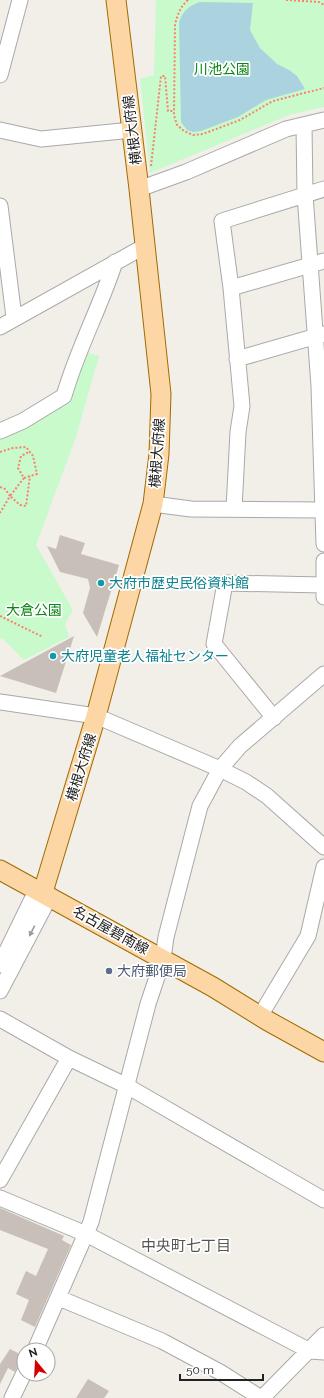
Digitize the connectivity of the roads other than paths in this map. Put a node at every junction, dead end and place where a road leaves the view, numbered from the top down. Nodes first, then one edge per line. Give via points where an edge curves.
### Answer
1 (20, 0) edge
2 (116, 0) edge
3 (0, 75) edge
4 (324, 120) edge
5 (304, 125) junction
6 (0, 130) edge
7 (132, 130) junction
8 (139, 189) junction
9 (324, 190) edge
10 (305, 195) junction
11 (0, 206) edge
12 (145, 246) junction
13 (115, 262) junction
14 (318, 263) edge
15 (231, 288) junction
16 (14, 318) junction
17 (0, 327) edge
18 (320, 336) edge
19 (237, 359) junction
20 (322, 422) edge
21 (0, 431) edge
22 (153, 504) junction
23 (234, 509) junction
24 (324, 510) edge
25 (324, 544) edge
26 (324, 561) edge
27 (324, 591) edge
28 (324, 674) edge
29 (0, 702) edge
30 (96, 716) junction
31 (274, 718) junction
32 (220, 770) junction
33 (324, 847) edge
34 (324, 867) edge
35 (0, 870) edge
36 (44, 893) junction
37 (164, 959) junction
38 (0, 965) edge
39 (0, 991) edge
40 (260, 1016) junction
41 (0, 1020) edge
42 (324, 1052) edge
43 (70, 1058) junction
44 (127, 1086) junction
45 (0, 1180) edge
46 (0, 1198) edge
47 (324, 1200) edge
48 (86, 1234) junction
49 (59, 1298) junction
50 (324, 1335) edge
51 (39, 1342) edge
52 (317, 1352) edge
53 (20, 1382) edge
54 (12, 1398) edge
55 (261, 1398) edge

1 - 3 street
2 - 7 main road, 横根大府線
4 - 5 street
5 - 8 street via 286,129 186,172
5 - 10 street
6 - 7 street via 41,139
7 - 8 main road, 横根大府線
8 - 12 main road, 横根大府線
9 - 10 street
10 - 14 street
10 - 15 street via 222,220
11 - 16 street
12 - 13 street
12 - 22 main road, 横根大府線 via 161,394 159,454
13 - 16 street
13 - 21 street via 78,352 64,396 24,421
14 - 15 street
14 - 18 street
15 - 19 street
16 - 17 street
18 - 19 street
18 - 20 street via 319,386
19 - 23 street via 242,406
20 - 24 street
22 - 23 street via 191,509
22 - 30 main road, 横根大府線
23 - 24 street
24 - 25 street
26 - 27 street
27 - 31 street via 225,583 214,644
28 - 31 street
29 - 30 street
30 - 32 street
30 - 36 main road, 横根大府線
31 - 32 street via 240,746
32 - 33 street via 246,782 267,796
32 - 37 street via 200,806 166,937
34 - 40 street via 308,936
35 - 36 main road, 名古屋碧南線
36 - 37 main road, 名古屋碧南線
36 - 38 street
36 -> 39 street
37 - 40 main road, 名古屋碧南線
37 - 44 street via 148,1004
40 - 42 main road, 名古屋碧南線
41 - 43 street
43 - 44 street
43 - 45 street
44 - 47 street
44 - 48 street
46 - 48 street
48 - 49 street
48 - 52 street
49 - 51 street
49 - 55 street via 162,1341 220,1372
50 - 52 street
52 - 55 street
53 - 54 street

